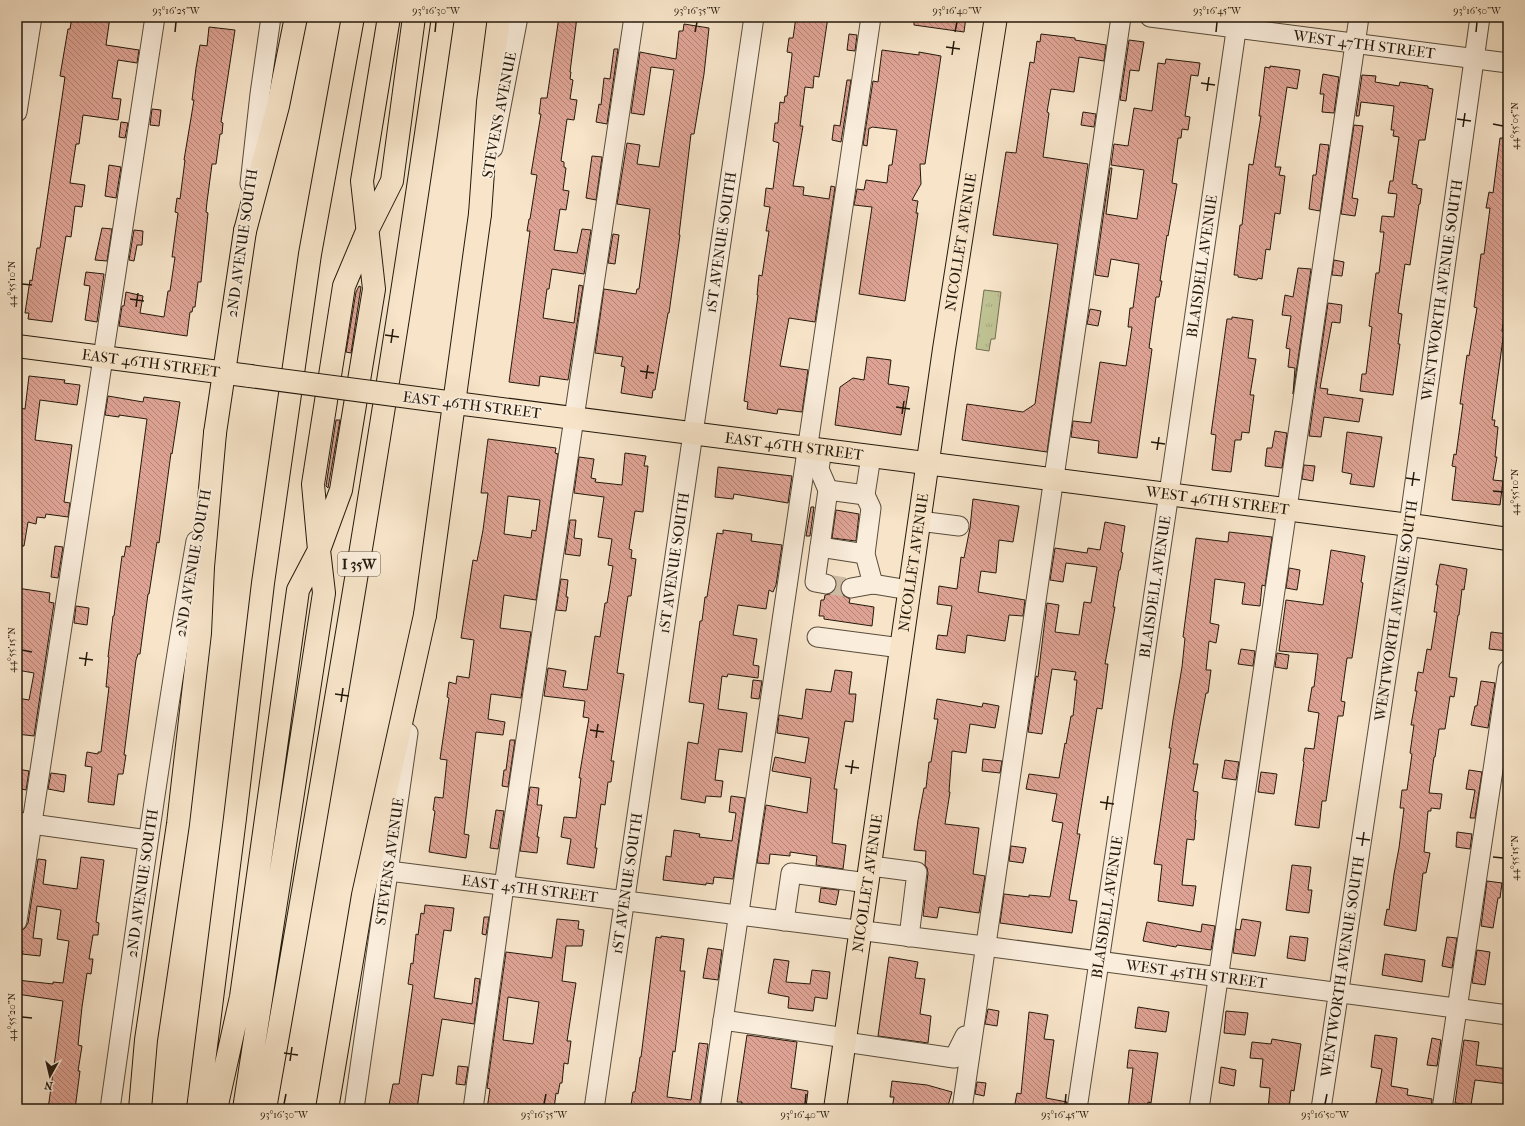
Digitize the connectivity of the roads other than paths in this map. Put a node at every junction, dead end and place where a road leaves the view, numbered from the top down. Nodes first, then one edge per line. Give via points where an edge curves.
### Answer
1 (32, 17) edge
2 (154, 17) edge
3 (271, 17) edge
4 (296, 17) edge
5 (353, 17) edge
6 (389, 17) edge
7 (414, 17) edge
8 (443, 17) edge
9 (499, 17) edge
10 (518, 17) edge
11 (634, 17) edge
12 (754, 17) edge
13 (871, 17) edge
14 (996, 17) edge
15 (1121, 17) edge
16 (1150, 17) edge
17 (1359, 17) edge
18 (1480, 17) edge
19 (1237, 23) edge
20 (1355, 44) junction
21 (1474, 59) junction
22 (1508, 63) edge
23 (17, 112) edge
24 (480, 214) junction
25 (368, 229) junction
26 (245, 231) junction
27 (17, 346) edge
28 (102, 357) junction
29 (224, 372) junction
30 (454, 403) junction
31 (574, 418) junction
32 (215, 433) junction
33 (692, 433) junction
34 (814, 449) junction
35 (871, 456) junction
36 (928, 463) junction
37 (1053, 480) junction
38 (828, 490) junction
39 (865, 494) junction
40 (1168, 494) junction
41 (1287, 509) junction
42 (919, 521) junction
43 (1409, 524) junction
44 (959, 526) dead end
45 (1508, 539) edge
46 (820, 548) junction
47 (319, 550) junction
48 (866, 554) junction
49 (826, 584) tunnel mouth
50 (873, 584) junction
51 (851, 588) tunnel mouth
52 (909, 590) junction
53 (425, 615) junction
54 (817, 637) dead end
55 (901, 648) junction
56 (1508, 670) edge
57 (24, 823) edge
58 (148, 840) junction
59 (389, 871) junction
60 (870, 875) junction
61 (504, 886) junction
62 (624, 901) junction
63 (738, 916) junction
64 (17, 921) edge
65 (784, 921) junction
66 (862, 931) junction
67 (908, 937) junction
68 (984, 946) junction
69 (1098, 961) junction
70 (1218, 977) junction
71 (1337, 993) junction
72 (1457, 1008) junction
73 (1508, 1015) edge
74 (723, 1020) junction
75 (972, 1037) junction
76 (845, 1040) junction
77 (110, 1109) edge
78 (140, 1109) edge
79 (198, 1109) edge
80 (216, 1109) edge
81 (244, 1109) edge
82 (265, 1109) edge
83 (327, 1109) edge
84 (354, 1109) edge
85 (473, 1109) edge
86 (594, 1109) edge
87 (710, 1109) edge
88 (835, 1109) edge
89 (962, 1109) edge
90 (1077, 1109) edge
91 (1200, 1109) edge
92 (1321, 1109) edge
93 (1442, 1109) edge

1 - 23 street
2 - 28 street
3 - 26 street, 2ND AVENUE SOUTH
4 - 26 main road via 278,106
5 - 79 main road via 310,254 265,567
6 - 25 main road via 362,181
7 - 25 main road via 392,181
8 - 82 main road, I 35W via 351,612
9 - 24 main road via 488,102
10 - 24 street, STEVENS AVENUE
11 - 31 street
12 - 33 street, 1ST AVENUE SOUTH
13 - 34 street
14 - 36 main road, NICOLLET AVENUE
15 - 37 street
16 - 19 street, WEST 47TH STREET
17 - 20 street
18 - 21 street, WENTWORTH AVENUE SOUTH
19 - 20 street, WEST 47TH STREET
19 - 40 street, BLAISDELL AVENUE
20 - 21 street, WEST 47TH STREET
20 - 41 street
21 - 22 street, WEST 47TH STREET
21 - 43 street, WENTWORTH AVENUE SOUTH
24 - 30 main road
25 - 47 main road via 374,289 341,490
25 - 47 main road via 344,286 313,484
26 - 29 main road, 2ND AVENUE SOUTH
27 - 28 main road, EAST 46TH STREET
28 - 29 main road, EAST 46TH STREET
28 - 57 street
29 - 30 main road, EAST 46TH STREET, bridge
29 - 32 main road, 2ND AVENUE SOUTH
30 - 31 main road, EAST 46TH STREET
30 - 53 main road
31 - 33 main road, EAST 46TH STREET
31 - 61 street
32 - 58 street, 2ND AVENUE SOUTH via 180,632
32 - 78 main road via 200,634 178,824 146,1040
33 - 34 main road, EAST 46TH STREET
33 - 62 street, 1ST AVENUE SOUTH
34 - 35 main road, EAST 46TH STREET
34 - 38 street
34 - 63 street
35 - 36 main road, EAST 46TH STREET
35 - 39 street
36 - 37 main road, WEST 46TH STREET
36 - 42 main road, NICOLLET AVENUE
37 - 40 main road, WEST 46TH STREET
37 - 68 street
38 - 39 street
38 - 46 street
39 - 48 street via 871,508
40 - 41 main road, WEST 46TH STREET
40 - 69 street, BLAISDELL AVENUE
41 - 43 main road, WEST 46TH STREET
41 - 70 street
42 - 44 street
42 - 52 main road, NICOLLET AVENUE
43 - 45 main road, WEST 46TH STREET
43 - 71 street, WENTWORTH AVENUE SOUTH
46 - 48 street
46 - 49 street via 815,582
47 - 80 main road via 298,590 241,997
47 - 81 main road via 324,593
48 - 50 street
50 - 51 street
50 - 52 street
52 - 55 main road, NICOLLET AVENUE
53 - 59 street, STEVENS AVENUE
53 - 83 main road via 363,895
54 - 55 street
55 - 60 main road, NICOLLET AVENUE
56 - 72 street
57 - 58 street
57 - 64 street
58 - 77 street, 2ND AVENUE SOUTH
59 - 61 street, EAST 45TH STREET
59 - 84 street, STEVENS AVENUE
60 - 65 street via 791,873
60 - 66 main road, NICOLLET AVENUE
60 - 67 street via 917,872
61 - 62 street, EAST 45TH STREET
61 - 85 street
62 - 63 street, EAST 45TH STREET
62 - 86 street, 1ST AVENUE SOUTH
63 - 65 street, EAST 45TH STREET
63 - 74 street
65 - 66 street, EAST 45TH STREET
66 - 67 street, WEST 45TH STREET
66 - 76 main road, NICOLLET AVENUE
67 - 68 street, WEST 45TH STREET
68 - 69 street, WEST 45TH STREET
68 - 75 street
69 - 70 street, WEST 45TH STREET
69 - 90 street, BLAISDELL AVENUE
70 - 71 street, WEST 45TH STREET
70 - 91 street
71 - 72 street, WEST 45TH STREET
71 - 92 street, WENTWORTH AVENUE SOUTH
72 - 73 street, WEST 45TH STREET
72 - 93 street
74 - 76 street
74 - 87 street
75 - 76 street via 965,1036 954,1058
75 - 89 street
76 - 88 main road, NICOLLET AVENUE

